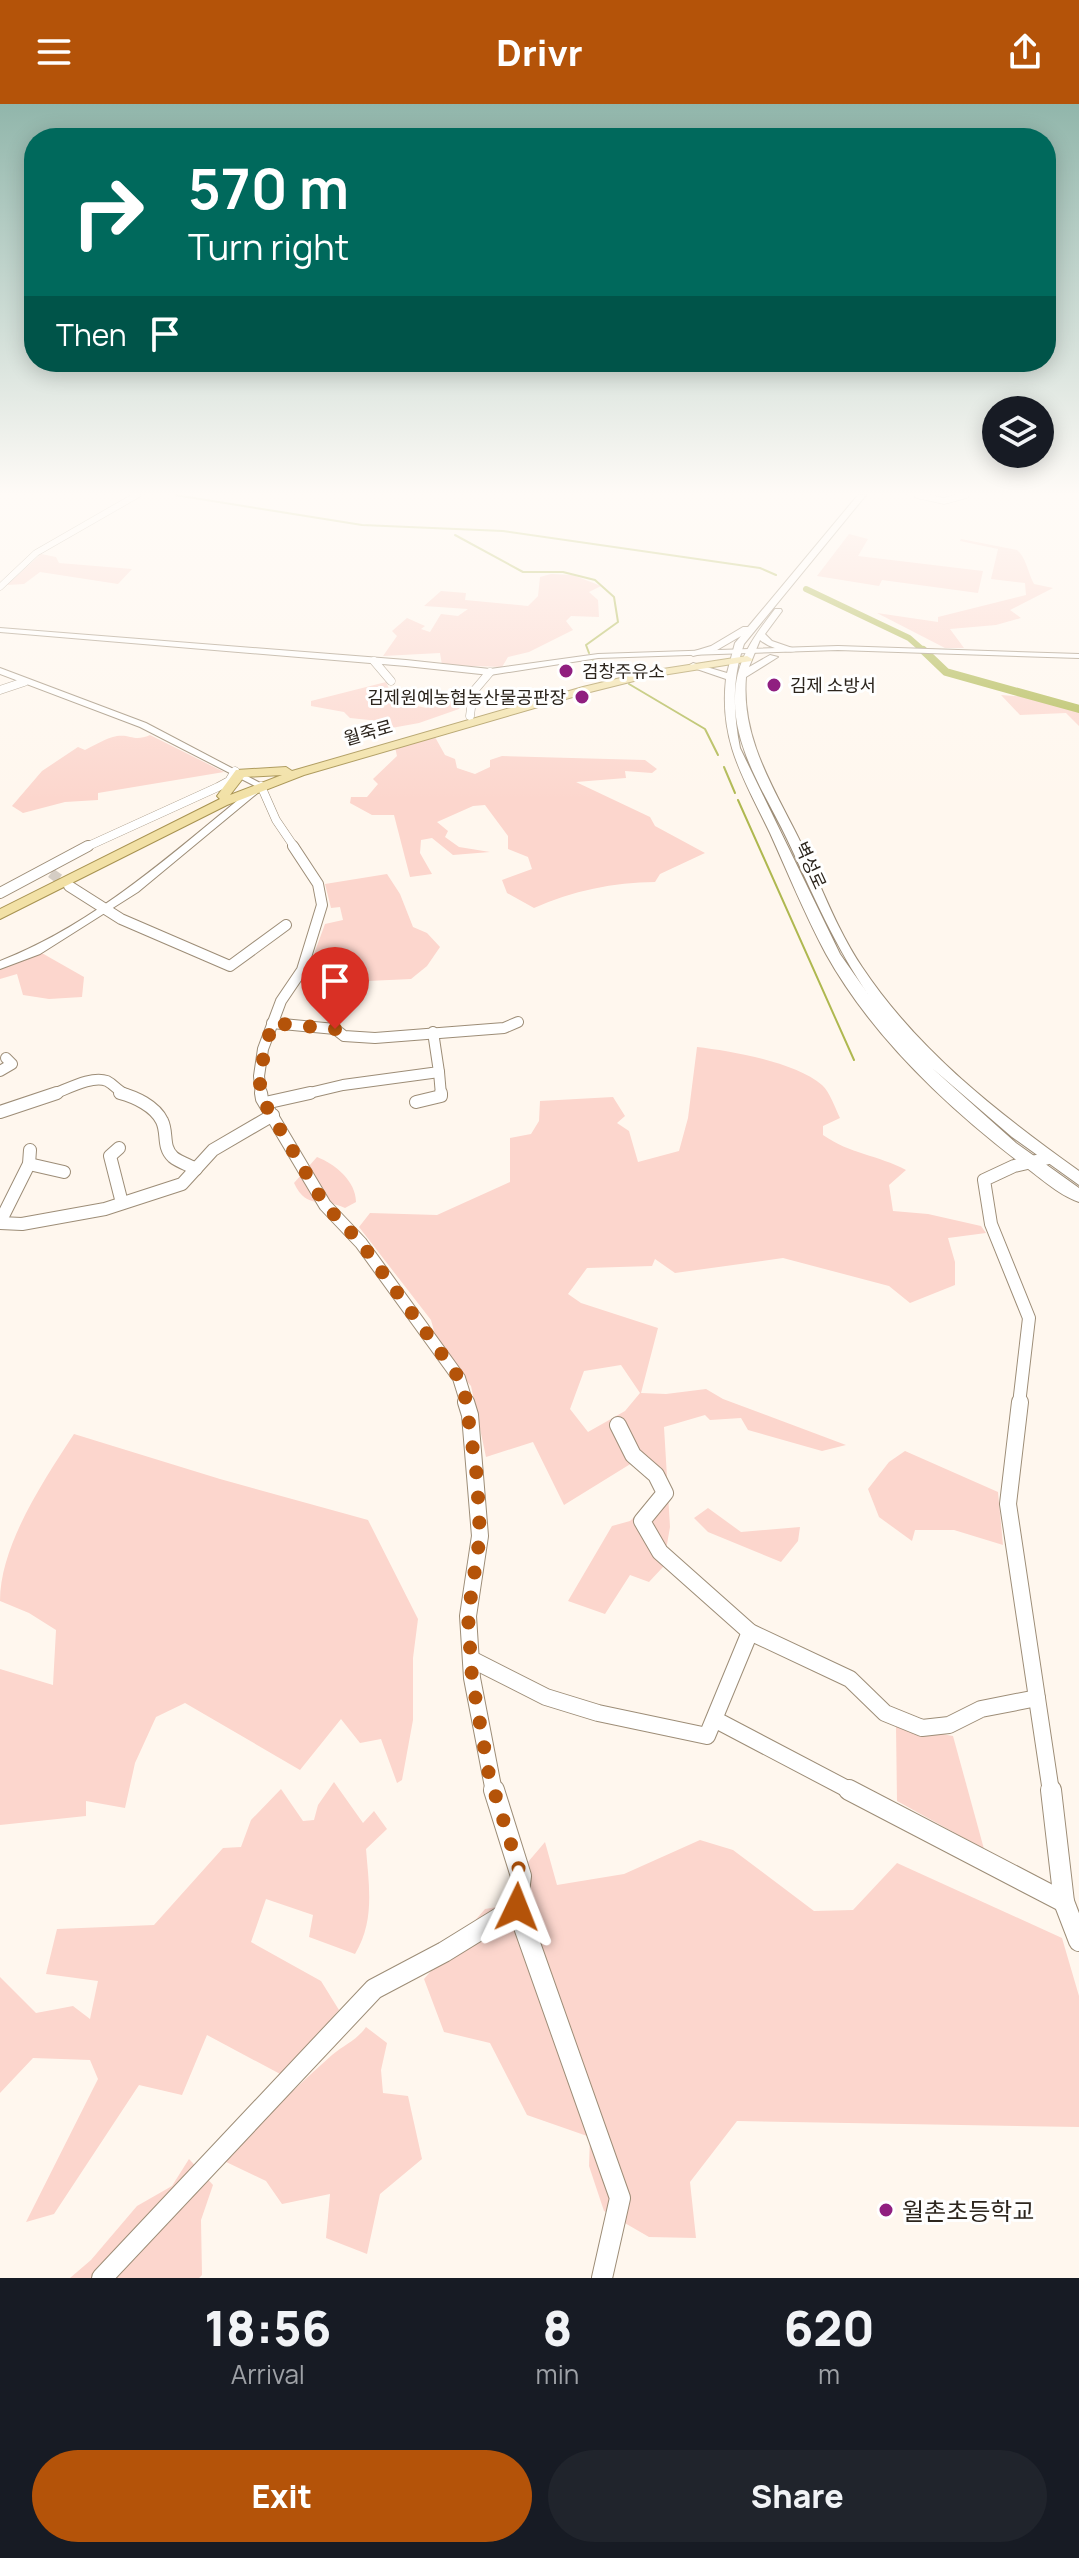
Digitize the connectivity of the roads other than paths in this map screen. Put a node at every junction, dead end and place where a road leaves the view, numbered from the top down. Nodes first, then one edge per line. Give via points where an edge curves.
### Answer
1 (783, 596) edge
2 (785, 596) edge
3 (757, 629) junction
4 (0, 630) edge
5 (793, 650) junction
6 (866, 650) junction
7 (741, 656) junction
8 (1079, 656) edge
9 (773, 657) junction
10 (693, 660) junction
11 (374, 661) junction
12 (0, 671) edge
13 (490, 672) junction
14 (737, 676) junction
15 (391, 681) dead end
16 (24, 682) junction
17 (0, 690) edge
18 (470, 716) junction
19 (286, 771) junction
20 (238, 772) junction
21 (258, 784) junction
22 (223, 796) junction
23 (69, 886) tunnel mouth
24 (0, 893) edge
25 (0, 907) edge
26 (104, 910) junction
27 (0, 915) edge
28 (286, 925) dead end
29 (0, 965) edge
30 (518, 1022) dead end
31 (272, 1023) junction
32 (433, 1032) junction
33 (6, 1058) dead end
34 (0, 1071) edge
35 (439, 1072) junction
36 (416, 1102) dead end
37 (269, 1109) junction
38 (0, 1112) edge
39 (119, 1148) dead end
40 (30, 1150) dead end
41 (1049, 1158) junction
42 (1031, 1162) junction
43 (29, 1164) junction
44 (196, 1169) junction
45 (64, 1172) dead end
46 (1079, 1179) edge
47 (1079, 1196) edge
48 (122, 1203) junction
49 (0, 1222) edge
50 (618, 1425) dead end
51 (750, 1632) junction
52 (471, 1659) junction
53 (1037, 1698) junction
54 (716, 1720) junction
55 (1064, 1902) junction
56 (517, 1907) junction
57 (1079, 1941) edge
58 (102, 2278) edge
59 (602, 2278) edge

1 - 3 main road, 벽성로
2 - 3 main road, 벽성로
3 - 5 main road via 769,643
3 - 7 main road, 벽성로
3 - 10 main road
4 - 11 street
5 - 6 street, 월죽로
5 - 7 street, 월죽로
6 - 8 street, 월죽로
6 - 9 street, 월죽로
7 - 9 street, 월죽로
7 - 10 main road, 월죽로
7 - 14 main road, 벽성로
7 - 18 main road, 월죽로 via 649,667
9 - 14 main road
10 - 13 street via 584,656
10 - 14 main road
10 - 21 main road, 월죽로
11 - 13 street
11 - 15 street
12 - 16 street
13 - 18 street via 470,695
14 - 41 main road, 벽성로 via 745,742 855,966 886,1010 937,1063
14 - 42 main road, 벽성로 via 730,729 735,748 850,983 888,1031 949,1092
16 - 17 street
16 - 20 street via 143,725
18 - 19 main road, 월죽로
19 - 20 main road
19 - 21 main road, 월죽로
20 - 21 street
20 - 22 main road
20 - 24 street via 218,787
21 - 22 main road, 월죽로
21 - 26 street
21 - 27 main road, 월죽로
21 - 31 street via 318,884 322,905 302,970
22 - 25 main road, 월죽로
23 - 26 street
26 - 28 street via 230,966
26 - 29 street via 36,951
30 - 32 street via 504,1028
31 - 32 street via 375,1038
31 - 37 street via 259,1076
32 - 35 street
33 - 34 street via 12,1064
35 - 36 street via 441,1096
35 - 37 street via 343,1085
37 - 44 street
37 - 52 street via 325,1205 361,1243 459,1378 470,1415 480,1536 468,1616
38 - 44 street via 97,1079 110,1082 157,1115 172,1156
39 - 48 street via 110,1156
40 - 43 street
41 - 42 street
41 - 46 main road, 벽성로
42 - 47 main road, 벽성로
42 - 53 street via 984,1180 991,1224 1029,1318 1008,1504
43 - 45 street
43 - 49 street
44 - 48 street via 182,1184
48 - 49 street via 22,1224
50 - 51 street via 633,1455 656,1475 665,1493 642,1521 660,1552
51 - 53 street via 850,1679 885,1713 922,1728
51 - 54 street
52 - 54 street via 546,1697 598,1713 707,1736
52 - 56 street via 489,1775 521,1876
53 - 55 street
54 - 55 street
55 - 57 street
56 - 58 street via 374,1989
56 - 59 street via 620,2198

